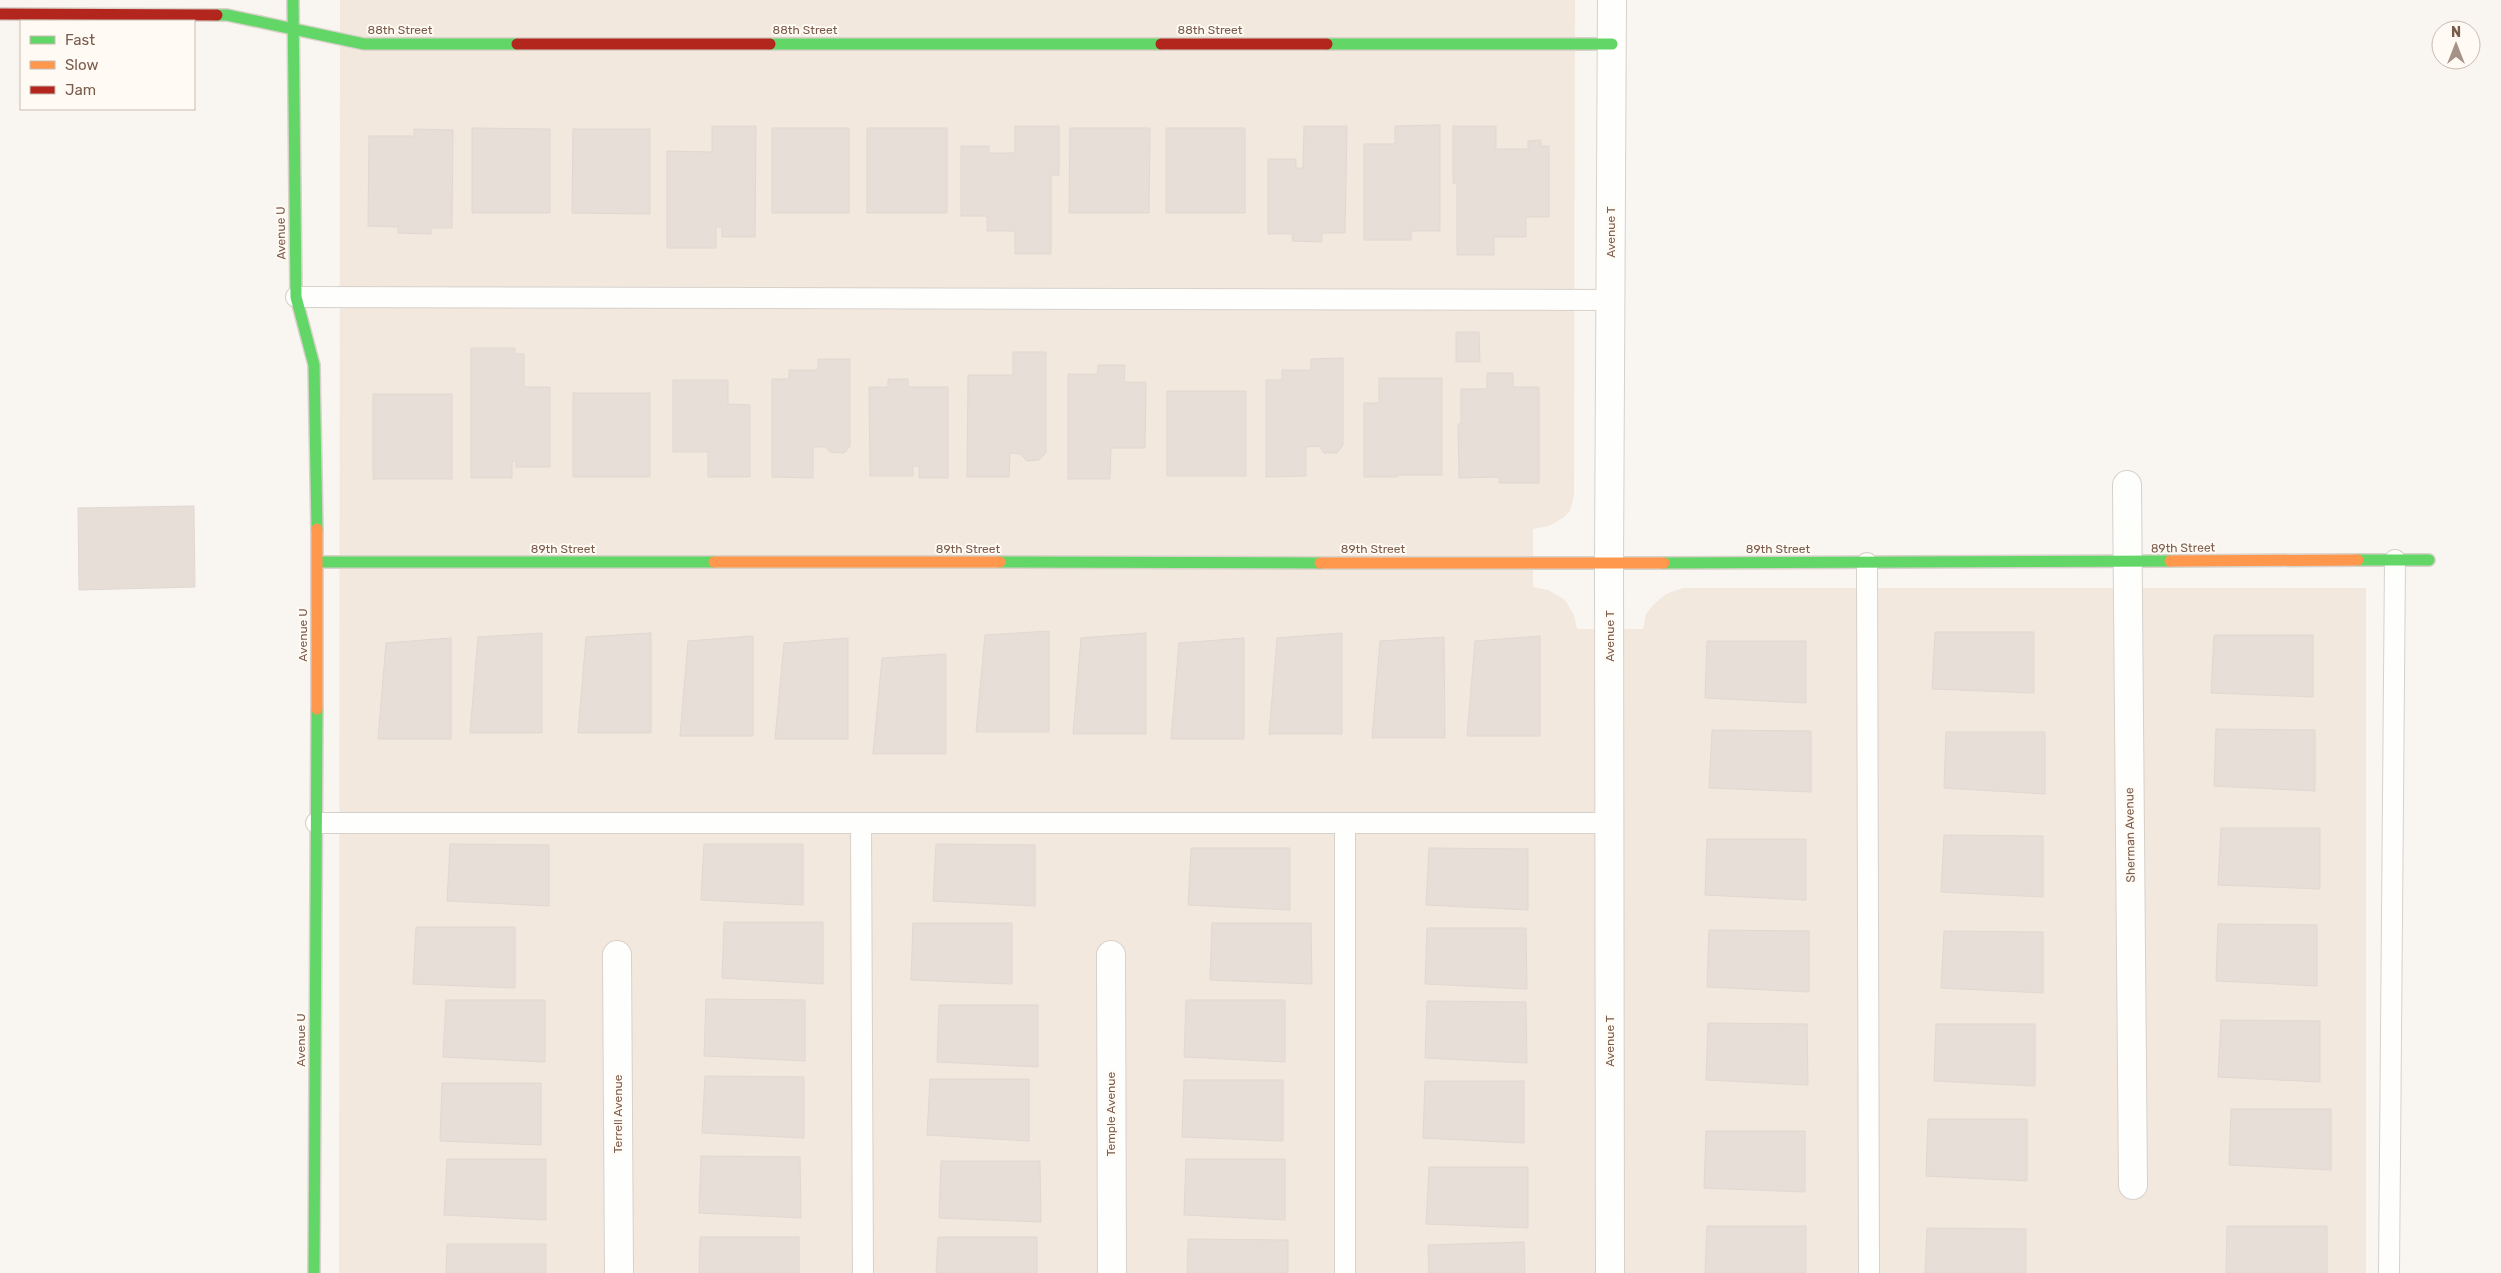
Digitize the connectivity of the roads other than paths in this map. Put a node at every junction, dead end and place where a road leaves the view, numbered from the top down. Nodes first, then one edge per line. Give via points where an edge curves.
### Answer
1 (293, 0) edge
2 (1612, 0) edge
3 (0, 14) edge
4 (293, 28) junction
5 (1612, 44) junction
6 (296, 297) junction
7 (1611, 300) junction
8 (2127, 484) dead end
9 (2394, 560) junction
10 (2428, 560) dead end
11 (318, 562) junction
12 (2127, 562) junction
13 (1609, 563) junction
14 (1867, 563) junction
15 (316, 823) junction
16 (861, 823) junction
17 (1346, 823) junction
18 (1610, 823) junction
19 (617, 955) dead end
20 (1111, 955) dead end
21 (2133, 1184) dead end
22 (314, 1273) edge
23 (619, 1273) edge
24 (863, 1273) edge
25 (1112, 1273) edge
26 (1346, 1273) edge
27 (1610, 1273) edge
28 (1869, 1273) edge
29 (2389, 1273) edge

1 - 4 street, Avenue U
2 - 5 street, Avenue T
3 - 4 street, 88th Street via 227,15
4 - 5 street, 88th Street via 364,44
4 - 6 street, Avenue U
5 - 7 street, Avenue T
6 - 7 lane
6 - 11 street, Avenue U via 314,365
7 - 13 street, Avenue T
8 - 12 street, Sherman Avenue
9 - 10 street, 89th Street
9 - 12 street, 89th Street
9 - 29 lane
11 - 13 street, 89th Street
11 - 15 street, Avenue U
12 - 14 street, 89th Street
12 - 21 street, Sherman Avenue
13 - 14 street, 89th Street
13 - 18 street, Avenue T
14 - 28 lane
15 - 16 lane
15 - 22 street, Avenue U
16 - 17 lane
16 - 24 lane
17 - 18 lane
17 - 26 lane
18 - 27 street, Avenue T
19 - 23 street, Terrell Avenue
20 - 25 street, Temple Avenue

